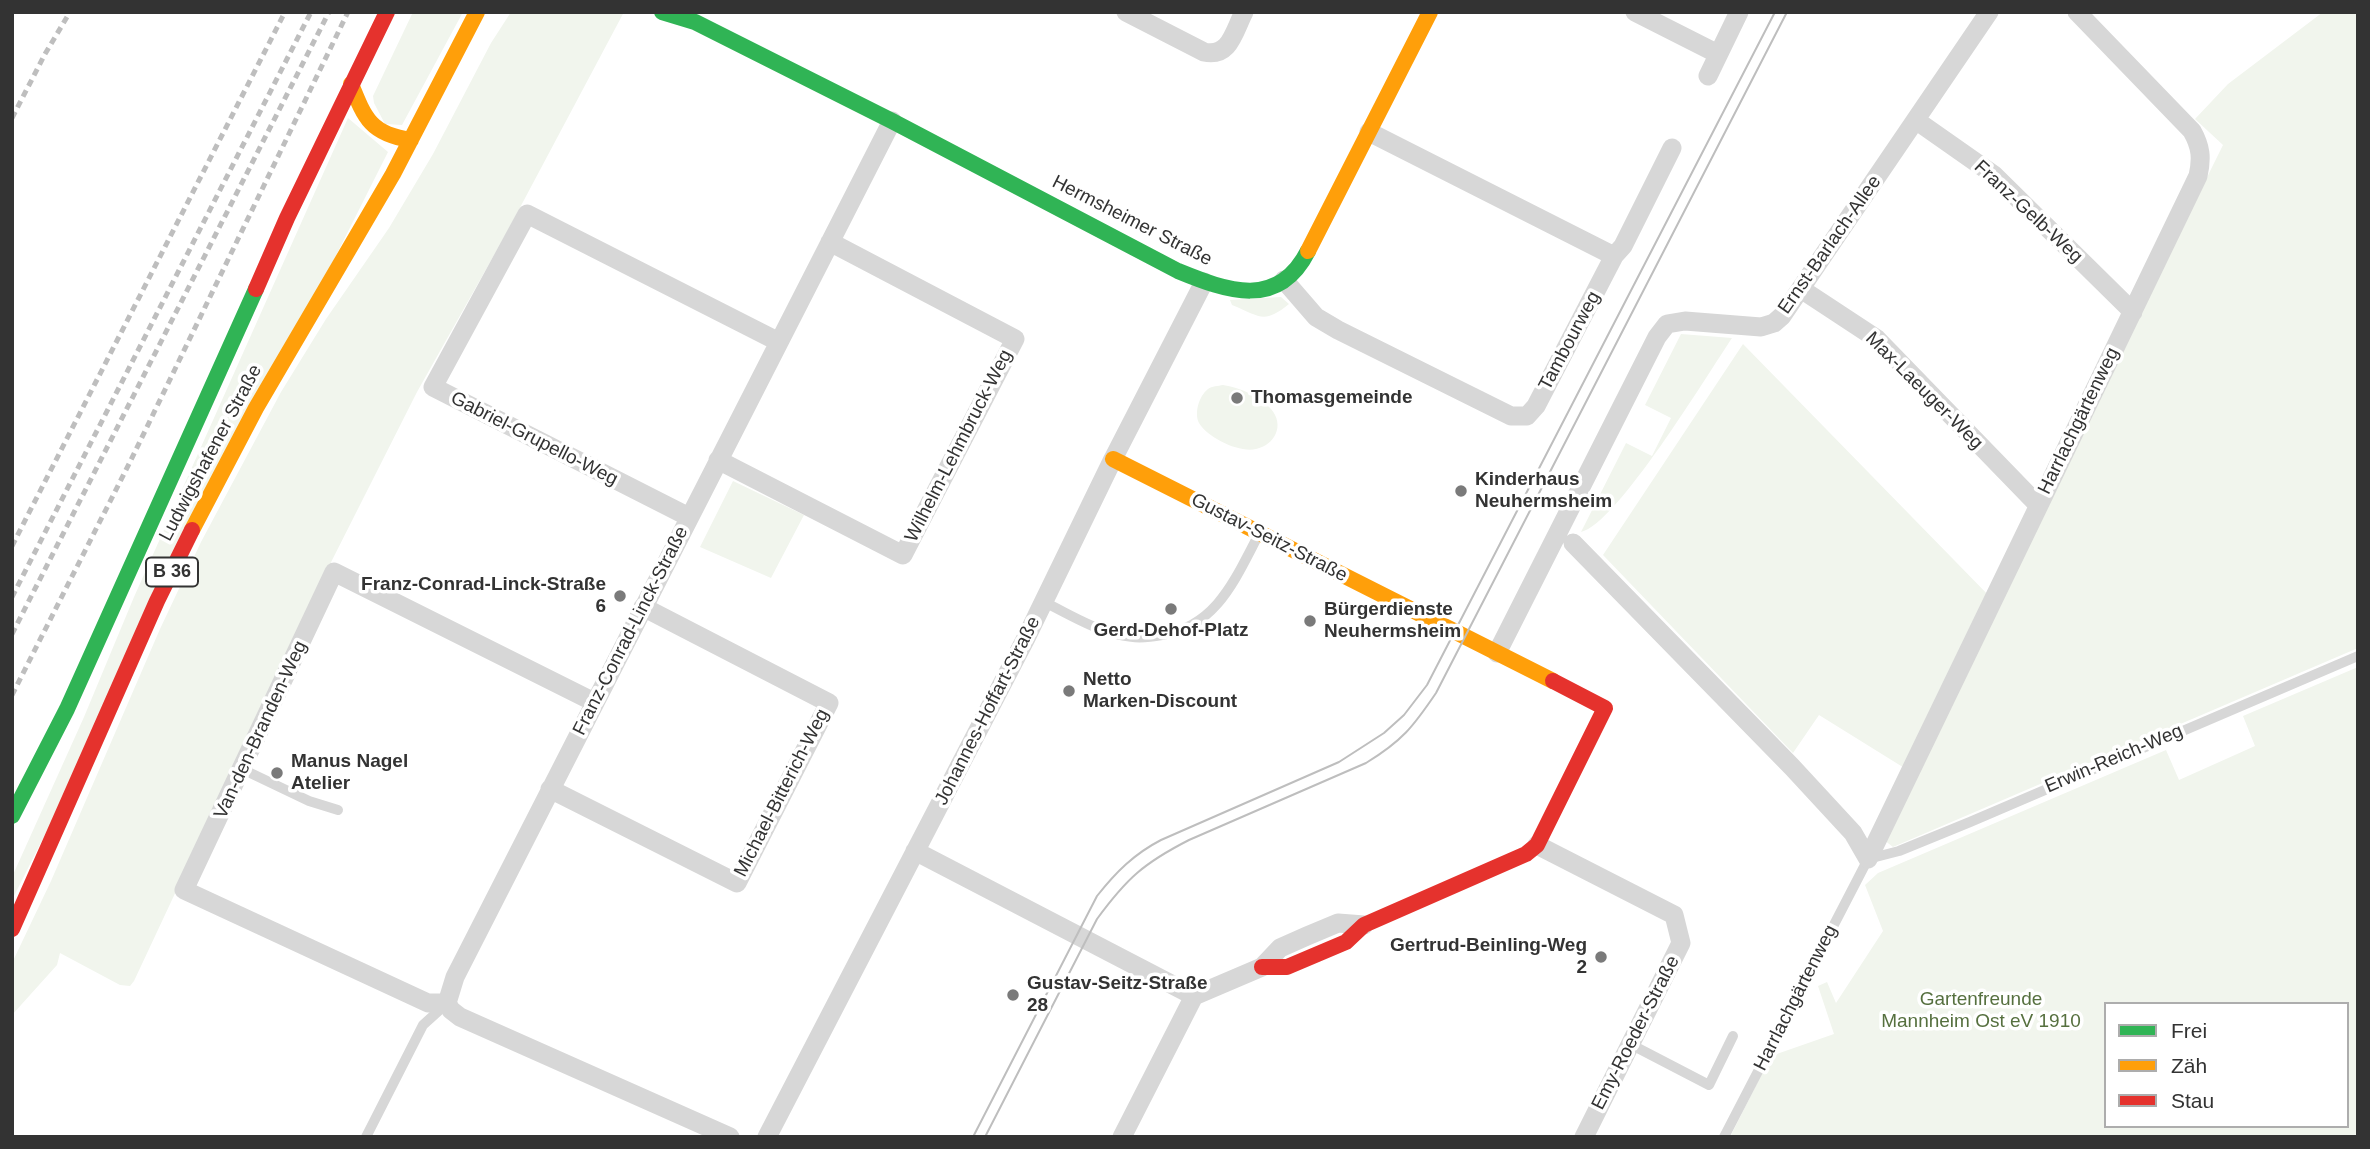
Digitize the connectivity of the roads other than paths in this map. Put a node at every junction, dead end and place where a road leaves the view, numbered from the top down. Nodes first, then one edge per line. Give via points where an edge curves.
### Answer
1 (387, 12) edge
2 (477, 12) edge
3 (662, 12) edge
4 (1126, 12) edge
5 (1244, 12) edge
6 (1430, 12) edge
7 (1635, 12) edge
8 (1739, 12) edge
9 (1989, 12) edge
10 (2077, 12) edge
11 (689, 17) edge
12 (1718, 54) junction
13 (1708, 76) dead end
14 (351, 84) junction
15 (892, 121) junction
16 (1917, 121) junction
17 (1369, 132) junction
18 (411, 140) junction
19 (1672, 148) dead end
20 (830, 242) junction
21 (1614, 256) junction
22 (1284, 280) junction
23 (1204, 282) junction
24 (1801, 289) junction
25 (2133, 312) junction
26 (779, 342) junction
27 (1113, 459) junction
28 (719, 460) junction
29 (2038, 505) junction
30 (689, 517) junction
31 (1260, 532) junction
32 (1564, 539) junction
33 (1044, 602) junction
34 (643, 607) junction
35 (1497, 653) junction
36 (2358, 656) edge
37 (594, 702) junction
38 (242, 769) junction
39 (550, 789) junction
40 (338, 810) dead end
41 (12, 816) edge
42 (1537, 845) junction
43 (915, 851) junction
44 (1868, 859) junction
45 (1364, 925) joint
46 (12, 929) edge
47 (1194, 996) junction
48 (447, 1003) junction
49 (1733, 1036) dead end
50 (1630, 1044) junction
51 (366, 1137) edge
52 (730, 1137) edge
53 (767, 1137) edge
54 (1122, 1137) edge
55 (1584, 1137) edge
56 (1724, 1137) edge

1 - 14 main road, Ludwigshafener Straße / B 36
2 - 18 main road, Ludwigshafener Straße / B 36
3 - 11 main road, Hermsheimer Straße
4 - 5 street via 1212,54 1225,49
6 - 17 main road
7 - 12 street
8 - 12 street
9 - 16 street, Ernst-Barlach-Allee
10 - 25 street, Harrlachgärtenweg via 2192,131 2200,146 2198,176
11 - 15 main road, Hermsheimer Straße
12 - 13 street
14 - 18 main road via 371,127 396,139
14 - 41 main road, Ludwigshafener Straße / B 36 via 72,698
15 - 20 street, Franz-Conrad-Linck-Straße
15 - 23 main road, Hermsheimer Straße
16 - 24 street, Ernst-Barlach-Allee
16 - 25 street, Franz-Gelb-Weg via 1994,175
17 - 21 street
17 - 22 main road via 1304,259
18 - 46 main road, Ludwigshafener Straße / B 36 via 214,485 157,601
19 - 21 street
20 - 26 street, Franz-Conrad-Linck-Straße
20 - 28 street, Wilhelm-Lehmbruck-Weg via 1015,339 903,555
21 - 22 street, Tambourweg via 1527,416 1511,416 1338,330 1316,317
22 - 23 main road, Hermsheimer Straße via 1249,291
23 - 27 street, Johannes-Hoffart-Straße
24 - 29 street, Max-Laeuger-Weg via 1877,339
24 - 32 street, Ernst-Barlach-Allee via 1782,316 1761,327 1685,321 1667,324
25 - 29 street, Harrlachgärtenweg
26 - 28 street, Franz-Conrad-Linck-Straße
26 - 30 street, Gabriel-Grupello-Weg via 527,214 432,387
27 - 31 main road, Gustav-Seitz-Straße
27 - 33 street, Johannes-Hoffart-Straße
28 - 30 street, Franz-Conrad-Linck-Straße
29 - 44 street, Harrlachgärtenweg
30 - 34 street, Franz-Conrad-Linck-Straße
31 - 33 lane via 1220,602 1180,632 1140,639 1107,631
31 - 35 main road, Gustav-Seitz-Straße
32 - 35 street, Ernst-Barlach-Allee
32 - 44 street via 1801,776 1853,832
33 - 43 street, Johannes-Hoffart-Straße
34 - 37 street, Franz-Conrad-Linck-Straße
34 - 39 street, Michael-Bitterich-Weg via 829,703 743,872 737,883
35 - 42 main road, Gustav-Seitz-Straße via 1605,708
36 - 44 lane, Erwin-Reich-Weg via 1958,827
37 - 38 street, Van-den-Branden-Weg via 334,572
37 - 39 street, Franz-Conrad-Linck-Straße
38 - 40 lane
38 - 48 street, Van-den-Branden-Weg via 184,890 428,1003
39 - 48 street, Franz-Conrad-Linck-Straße via 455,977
42 - 45 main road via 1526,854
42 - 50 street, Emy-Roeder-Straße via 1674,915 1681,943
43 - 47 street
43 - 53 street, Johannes-Hoffart-Straße
44 - 56 lane, Harrlachgärtenweg
45 - 47 street via 1338,923 1280,948 1262,967
47 - 54 street
48 - 51 lane, Franz-Conrad-Linck-Straße via 423,1025
48 - 52 street via 460,1017
49 - 50 lane via 1709,1085
50 - 55 street, Emy-Roeder-Straße

